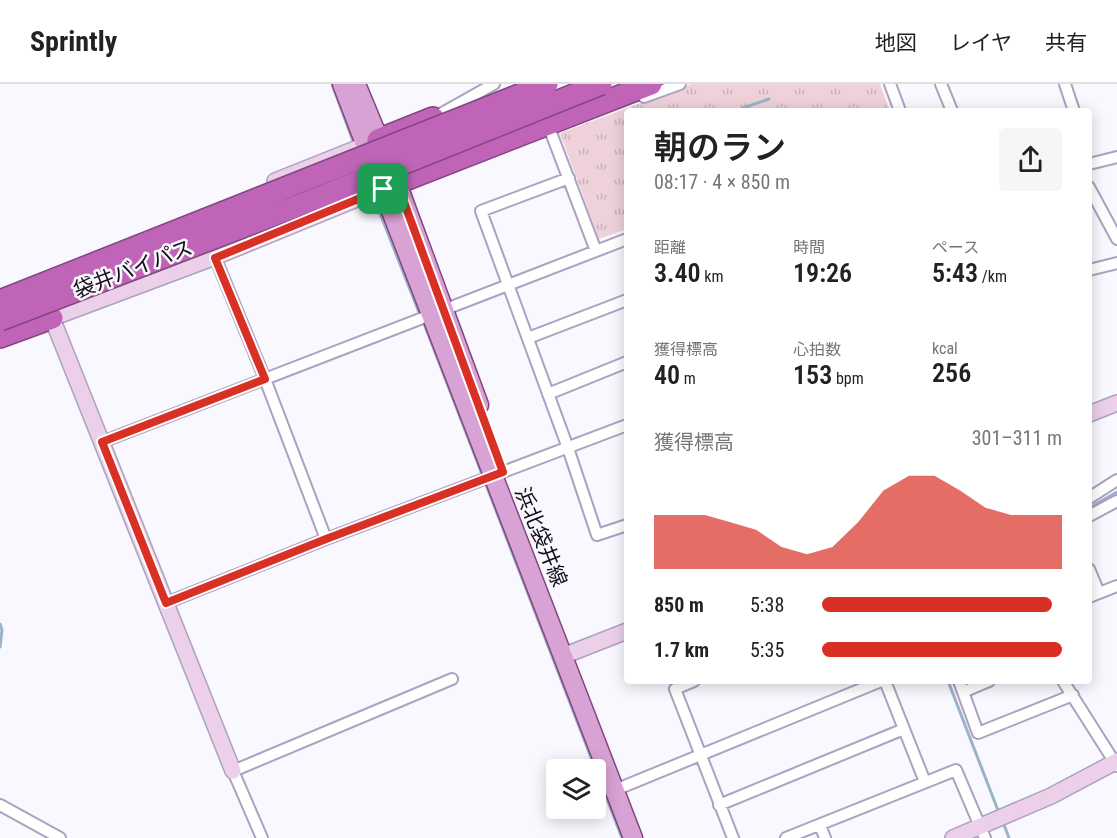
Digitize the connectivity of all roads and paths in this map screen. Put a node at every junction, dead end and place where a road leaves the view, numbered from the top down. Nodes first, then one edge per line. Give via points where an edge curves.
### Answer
1 (342, 84) edge
2 (356, 84) edge
3 (494, 84) edge
4 (521, 84) edge
5 (547, 84) edge
6 (601, 84) edge
7 (651, 84) edge
8 (680, 84) edge
9 (890, 84) edge
10 (941, 84) edge
11 (1065, 84) edge
12 (899, 108) edge
13 (951, 108) edge
14 (1073, 108) edge
15 (435, 117) junction
16 (550, 130) junction
17 (512, 138) junction
18 (371, 142) junction
19 (1117, 157) edge
20 (1092, 163) edge
21 (568, 178) junction
22 (390, 186) junction
23 (1092, 193) edge
24 (1117, 239) edge
25 (624, 240) edge
26 (596, 251) junction
27 (215, 258) junction
28 (1117, 263) edge
29 (1092, 269) edge
30 (37, 276) junction
31 (508, 285) junction
32 (0, 291) edge
33 (0, 301) edge
34 (624, 301) edge
35 (438, 313) junction
36 (52, 318) junction
37 (0, 320) edge
38 (0, 337) edge
39 (528, 339) junction
40 (0, 347) edge
41 (624, 363) edge
42 (265, 379) junction
43 (548, 394) junction
44 (1117, 403) edge
45 (1092, 413) edge
46 (624, 426) edge
47 (102, 442) junction
48 (568, 448) junction
49 (498, 474) junction
50 (1117, 480) edge
51 (1092, 492) edge
52 (1117, 501) edge
53 (1092, 514) edge
54 (624, 526) edge
55 (326, 539) junction
56 (1117, 586) edge
57 (1094, 595) edge
58 (166, 603) junction
59 (624, 632) edge
60 (568, 654) junction
61 (452, 679) dead end
62 (687, 684) edge
63 (876, 684) edge
64 (884, 684) edge
65 (1065, 684) edge
66 (961, 686) edge
67 (1073, 694) junction
68 (904, 729) junction
69 (700, 755) junction
70 (1116, 763) edge
71 (233, 771) junction
72 (925, 782) junction
73 (620, 788) junction
74 (0, 805) edge
75 (720, 805) junction
76 (820, 825) junction
77 (982, 832) edge
78 (60, 838) edge
79 (262, 838) edge
80 (633, 838) edge
81 (645, 838) edge
82 (733, 838) edge
83 (786, 838) edge
84 (825, 838) edge
85 (953, 838) edge

1 - 18 main road, 浜北袋井線
2 - 18 main road, 浜北袋井線
3 - 15 street
4 - 15 highway
5 - 33 highway, 袋井バイパス, bridge
6 - 37 highway, 袋井バイパス, bridge
7 - 17 highway
8 - 16 street
9 - 12 street
10 - 13 street
11 - 14 street
15 - 18 highway
16 - 17 street
16 - 21 street
17 - 22 highway
18 - 22 main road, 浜北袋井線
18 - 30 street
19 - 20 street
21 - 26 street
21 - 31 street via 481,211
22 - 27 street
22 - 35 main road, 浜北袋井線
23 - 24 street
25 - 26 street
26 - 31 street
27 - 36 street
27 - 42 street
28 - 29 street
30 - 32 highway
30 - 36 street
31 - 35 street
31 - 39 street
34 - 39 street
35 - 42 street
35 - 49 main road, 浜北袋井線
36 - 38 highway
36 - 40 street via 23,339
36 - 47 street
39 - 43 street
41 - 43 street
42 - 47 street
42 - 55 street
43 - 48 street
44 - 45 street
46 - 48 street
47 - 58 street
48 - 49 street
48 - 54 street via 597,535
49 - 55 street
49 - 60 main road, 浜北袋井線
50 - 51 street
52 - 53 street
55 - 58 street
56 - 57 street
58 - 71 street
59 - 60 street
60 - 73 main road, 浜北袋井線
61 - 71 street
62 - 69 street via 675,689
63 - 69 street
64 - 68 street
65 - 67 street
66 - 67 street via 978,733
67 - 70 street
68 - 72 street
68 - 75 street
69 - 73 street
69 - 75 street
70 - 77 street
71 - 79 street
72 - 76 street
72 - 77 street via 956,770
73 - 80 main road, 浜北袋井線
73 - 81 main road, 浜北袋井線
74 - 78 street
75 - 82 street
76 - 83 street
76 - 84 street
77 - 85 street

